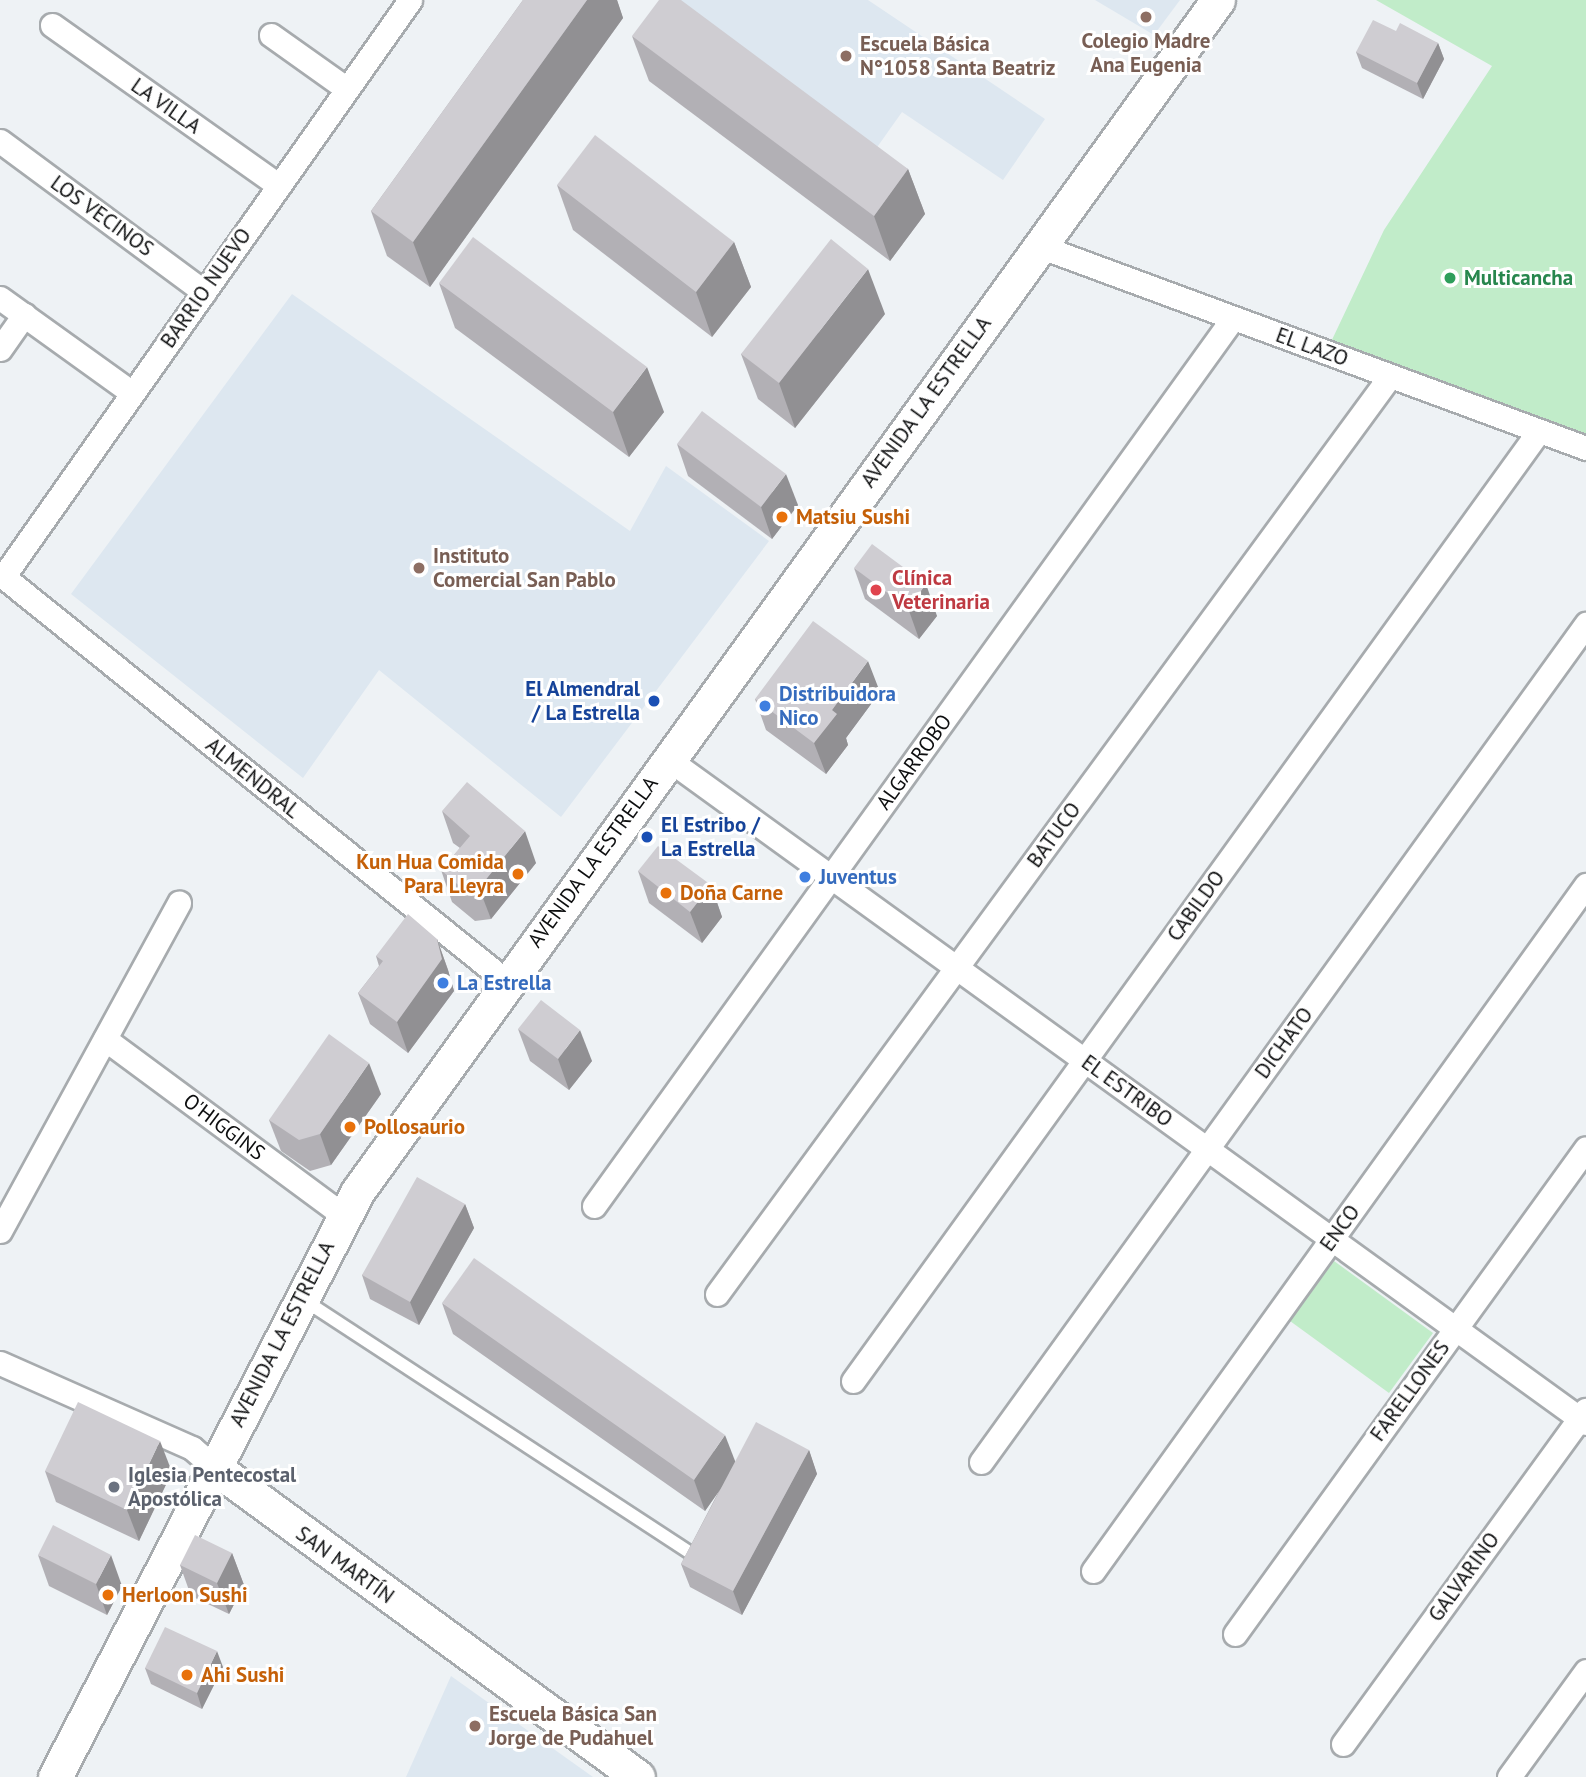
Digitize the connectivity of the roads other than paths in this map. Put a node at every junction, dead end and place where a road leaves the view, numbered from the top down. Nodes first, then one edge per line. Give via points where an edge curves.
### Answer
1 (410, 0) edge
2 (1218, 0) edge
3 (52, 25) dead end
4 (271, 36) dead end
5 (347, 89) junction
6 (0, 141) edge
7 (279, 186) junction
8 (1039, 246) junction
9 (204, 292) junction
10 (0, 299) edge
11 (24, 316) junction
12 (1233, 318) junction
13 (0, 349) edge
14 (1390, 376) junction
15 (132, 393) junction
16 (1539, 431) junction
17 (1586, 448) edge
18 (1, 576) edge
19 (1586, 624) edge
20 (668, 759) junction
21 (832, 877) junction
22 (1586, 884) edge
23 (179, 903) dead end
24 (957, 968) junction
25 (506, 981) junction
26 (105, 1039) junction
27 (1085, 1060) junction
28 (1586, 1148) edge
29 (1208, 1149) junction
30 (594, 1206) dead end
31 (343, 1215) junction
32 (0, 1231) edge
33 (1332, 1239) junction
34 (717, 1294) dead end
35 (300, 1298) junction
36 (1456, 1328) junction
37 (0, 1363) edge
38 (853, 1381) dead end
39 (1584, 1417) edge
40 (981, 1462) dead end
41 (214, 1467) junction
42 (694, 1555) edge
43 (1093, 1571) dead end
44 (1235, 1634) dead end
45 (1586, 1671) edge
46 (1343, 1744) dead end
47 (55, 1777) edge
48 (638, 1777) edge
49 (1509, 1777) edge

1 - 5 street, BARRIO NUEVO
2 - 8 main road, AVENIDA LA ESTRELLA
3 - 7 street, LA VILLA
4 - 5 street
5 - 7 street, BARRIO NUEVO
6 - 9 street, LOS VECINOS
7 - 9 street, BARRIO NUEVO
8 - 12 street, EL LAZO
8 - 20 main road, AVENIDA LA ESTRELLA
9 - 15 street, BARRIO NUEVO
10 - 11 street
11 - 13 street
11 - 15 street
12 - 14 street, EL LAZO
12 - 21 street, ALGARROBO
14 - 16 street, EL LAZO
14 - 24 street, BATUCO
15 - 18 street, BARRIO NUEVO
16 - 17 street, EL LAZO
16 - 27 street, CABILDO
18 - 25 street, ALMENDRAL
19 - 29 street, DICHATO
20 - 21 street, EL ESTRIBO
20 - 25 main road, AVENIDA LA ESTRELLA
21 - 24 street, EL ESTRIBO
21 - 30 street, ALGARROBO
22 - 33 street, ENCO
23 - 26 street
24 - 27 street, EL ESTRIBO
24 - 34 street, BATUCO
25 - 31 main road, AVENIDA LA ESTRELLA
26 - 31 street, O'HIGGINS
26 - 32 street
27 - 29 street, EL ESTRIBO
27 - 38 street, CABILDO
28 - 36 street, FARELLONES
29 - 33 street, EL ESTRIBO
29 - 40 street, DICHATO
31 - 35 main road, AVENIDA LA ESTRELLA
33 - 36 street, EL ESTRIBO
33 - 43 street, ENCO
35 - 41 main road, AVENIDA LA ESTRELLA
35 - 42 lane
36 - 39 street, EL ESTRIBO
36 - 44 street, FARELLONES
37 - 41 street, SAN MARTÍN via 191,1448
39 - 46 street, GALVARINO
41 - 47 main road, AVENIDA LA ESTRELLA
41 - 48 main road, SAN MARTÍN
45 - 49 street

